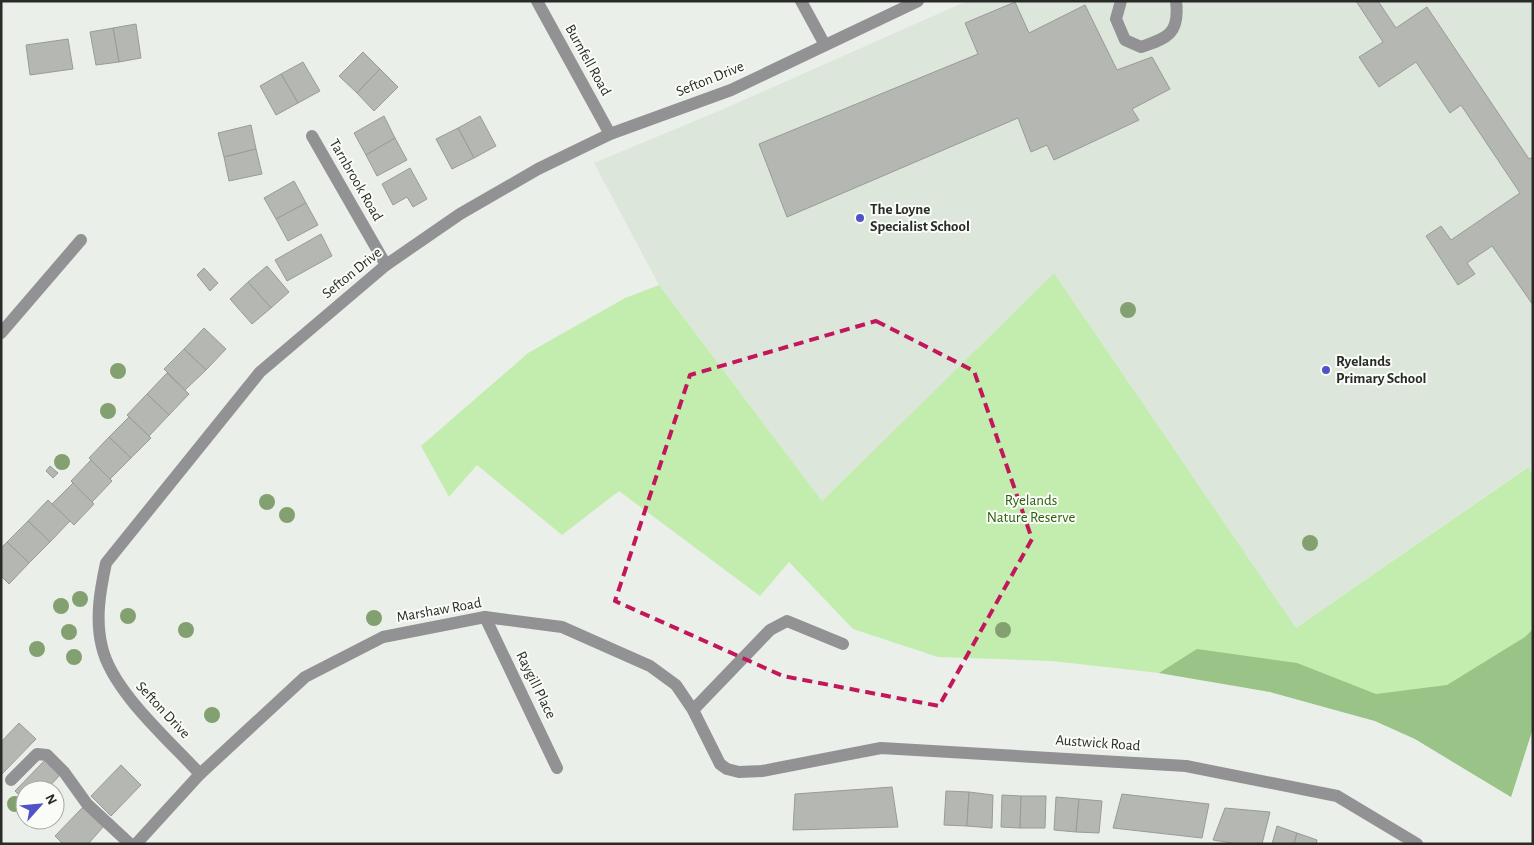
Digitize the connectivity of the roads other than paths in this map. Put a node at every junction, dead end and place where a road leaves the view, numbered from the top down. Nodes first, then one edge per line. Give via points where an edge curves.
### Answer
1 (537, 1) edge
2 (801, 1) edge
3 (918, 1) edge
4 (1121, 1) edge
5 (1176, 1) edge
6 (825, 45) junction
7 (610, 134) junction
8 (312, 136) dead end
9 (81, 240) dead end
10 (386, 265) junction
11 (1, 333) edge
12 (485, 617) junction
13 (842, 644) dead end
14 (693, 710) junction
15 (558, 768) dead end
16 (762, 771) joint
17 (200, 774) junction
18 (11, 780) dead end
19 (130, 844) edge
20 (136, 844) edge
21 (1417, 844) edge

1 - 7 street, Burnfell Road
2 - 6 street
3 - 6 street, Sefton Drive
4 - 5 street via 1116,19 1125,40 1141,47 1168,38 1177,22
6 - 7 street, Sefton Drive via 731,90
7 - 10 street, Sefton Drive via 538,169 460,214
8 - 10 street, Tarnbrook Road
9 - 11 street
10 - 17 street, Sefton Drive via 260,372 106,563 98,599 102,648 120,688
12 - 14 street, Marshaw Road via 562,627 650,666 676,686
12 - 15 street, Raygill Place
12 - 17 street, Marshaw Road via 384,636 305,676
13 - 14 street via 787,621 770,630
14 - 16 street, Marshaw Road via 720,764 739,772
16 - 21 street, Austwick Road via 881,748 1186,766 1337,796
17 - 20 street, Marshaw Road
18 - 19 street via 37,754 47,755 87,804

